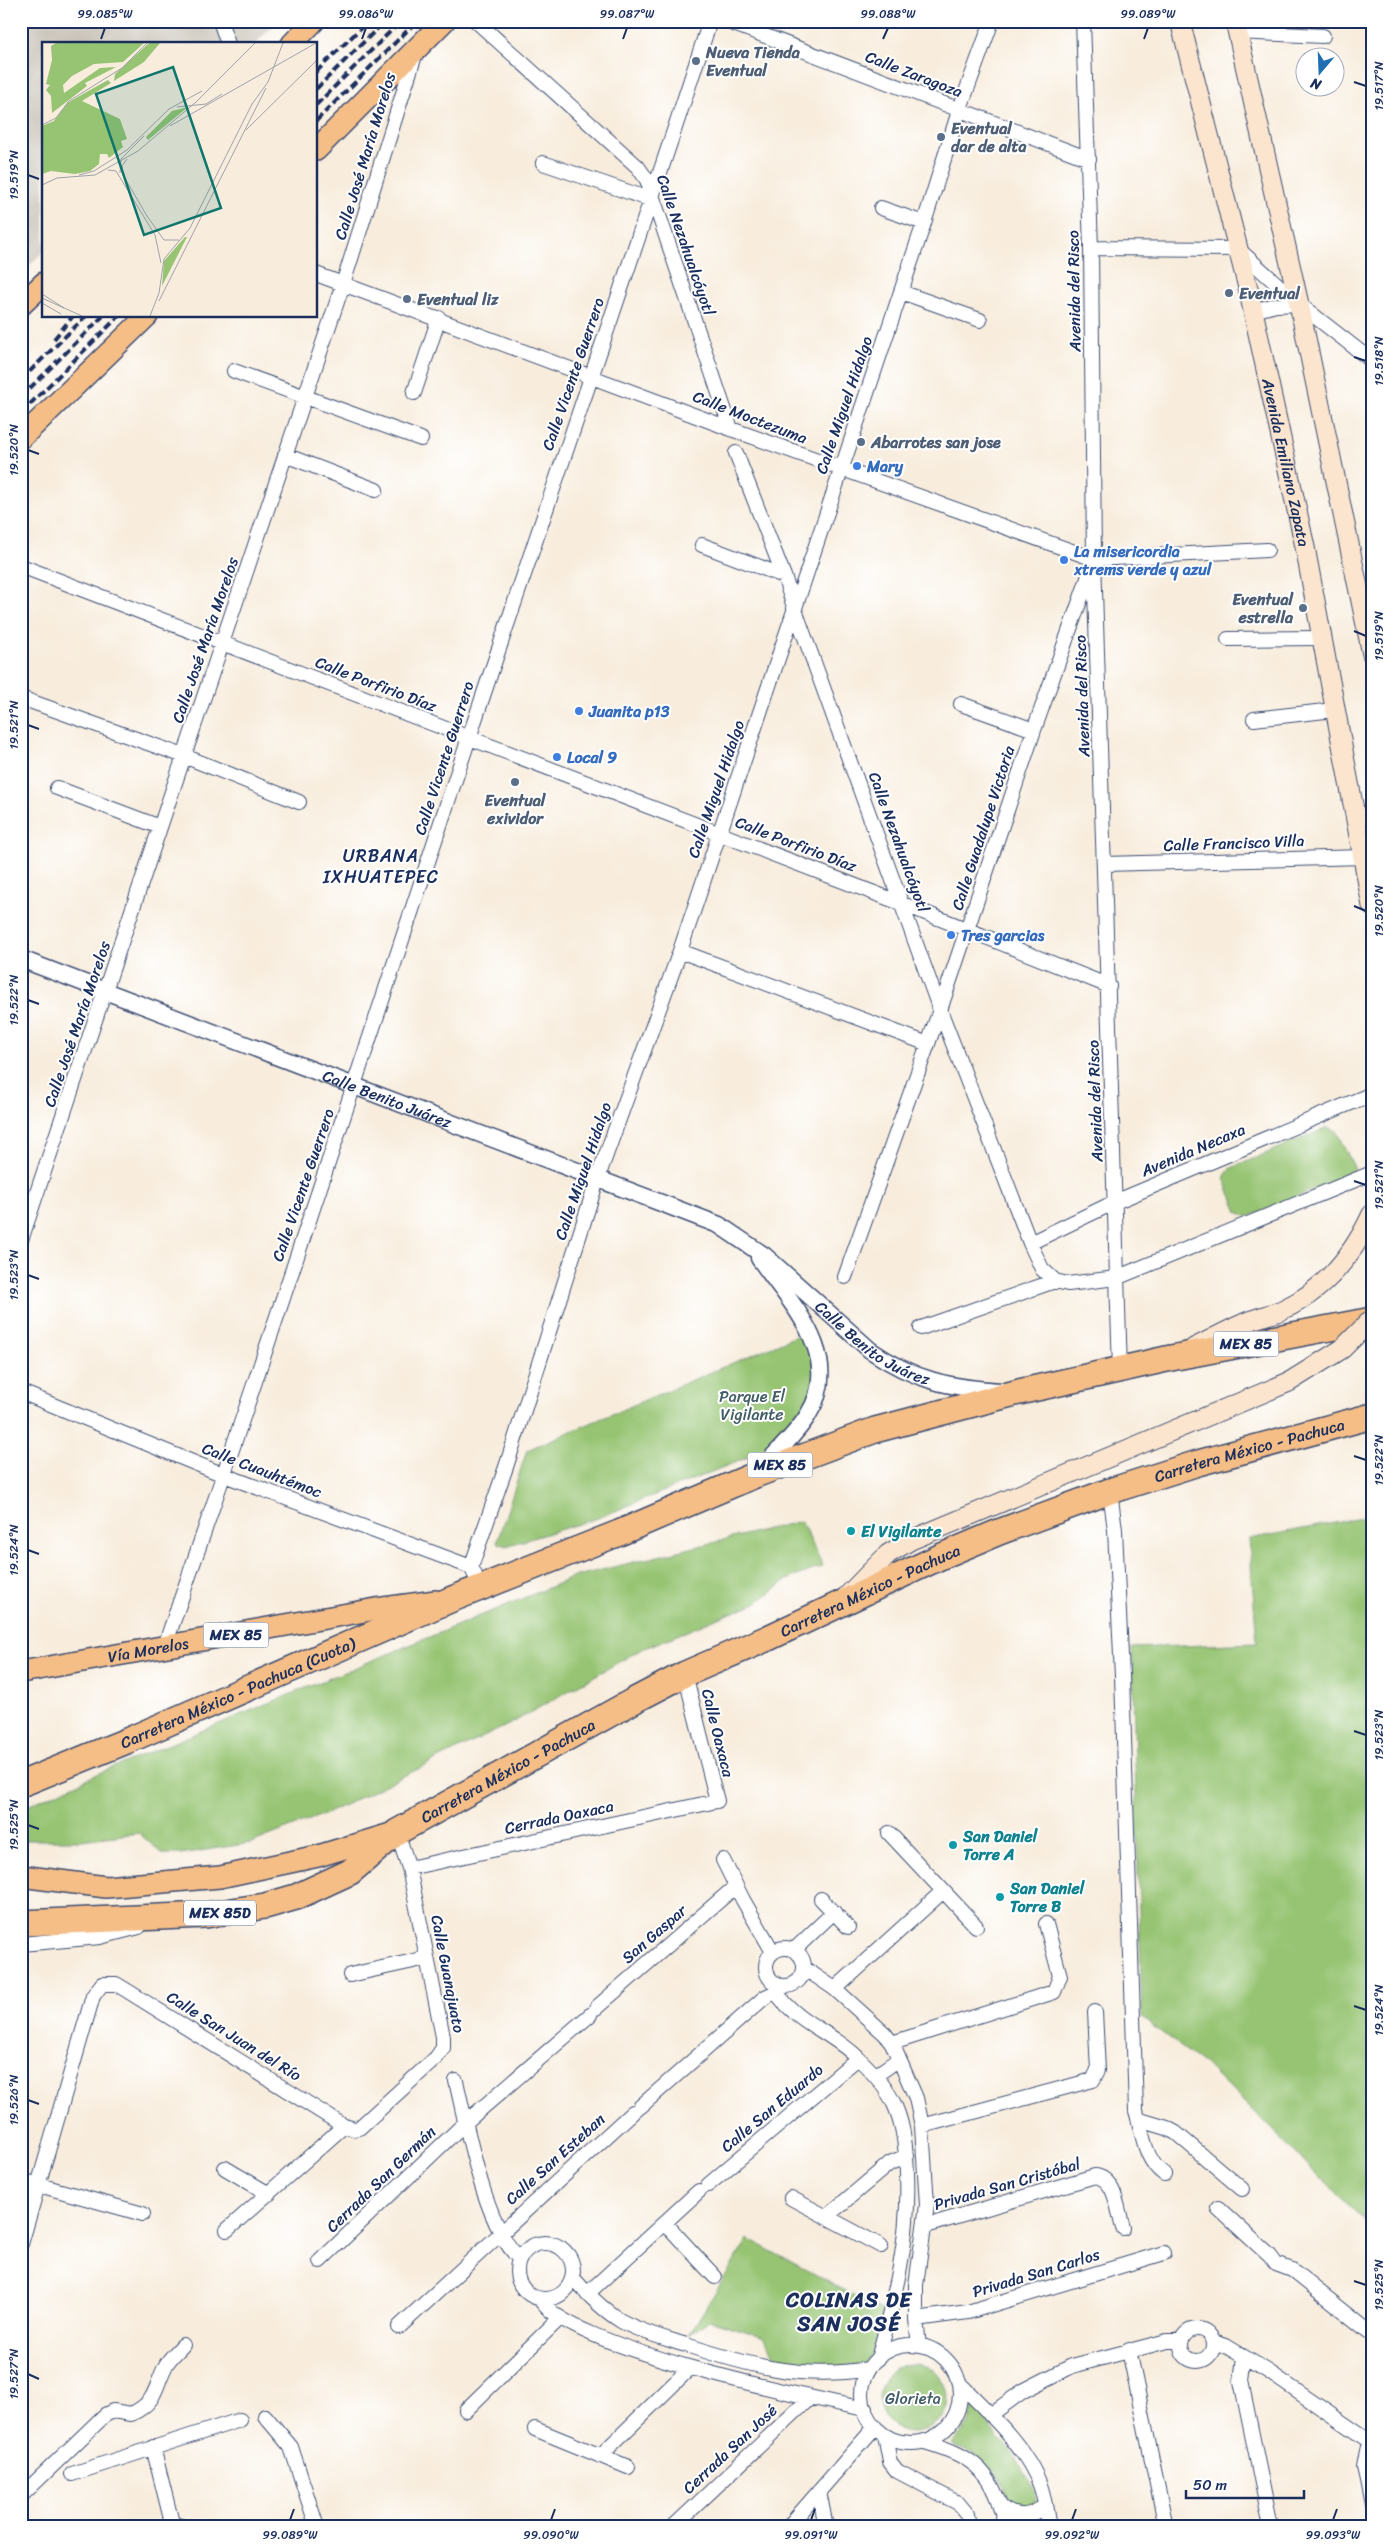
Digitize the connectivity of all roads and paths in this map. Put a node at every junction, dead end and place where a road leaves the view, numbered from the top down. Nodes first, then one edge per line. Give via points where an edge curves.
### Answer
1 (220, 21) edge
2 (314, 21) edge
3 (444, 21) edge
4 (476, 21) edge
5 (710, 21) edge
6 (726, 21) edge
7 (992, 21) edge
8 (1083, 21) edge
9 (1180, 21) edge
10 (1236, 27) edge
11 (1322, 36) dead end
12 (227, 42) edge
13 (294, 42) edge
14 (417, 49) junction
15 (959, 111) junction
16 (318, 148) edge
17 (1089, 159) junction
18 (543, 163) dead end
19 (652, 200) junction
20 (881, 208) dead end
21 (924, 223) junction
22 (1092, 248) junction
23 (1238, 249) junction
24 (318, 275) edge
25 (344, 284) junction
26 (42, 285) edge
27 (901, 292) junction
28 (1299, 304) junction
29 (21, 305) edge
30 (1253, 311) junction
31 (145, 318) edge
32 (439, 318) junction
33 (980, 320) dead end
34 (1372, 361) edge
35 (234, 371) dead end
36 (591, 375) junction
37 (414, 393) dead end
38 (304, 396) junction
39 (731, 429) junction
40 (21, 438) edge
41 (421, 439) dead end
42 (736, 453) dead end
43 (285, 455) junction
44 (840, 469) junction
45 (376, 490) dead end
46 (702, 545) dead end
47 (1267, 550) dead end
48 (1094, 560) junction
49 (21, 566) edge
50 (784, 576) junction
51 (795, 610) junction
52 (1320, 638) junction
53 (1228, 639) dead end
54 (224, 643) junction
55 (1372, 654) edge
56 (21, 698) edge
57 (961, 704) dead end
58 (1334, 710) junction
59 (1254, 719) dead end
60 (1034, 730) junction
61 (469, 739) junction
62 (184, 756) junction
63 (57, 788) dead end
64 (299, 802) dead end
65 (160, 827) junction
66 (720, 833) junction
67 (1363, 857) junction
68 (1105, 864) junction
69 (903, 904) junction
70 (1372, 906) edge
71 (967, 930) junction
72 (680, 951) junction
73 (21, 959) edge
74 (1109, 986) junction
75 (107, 990) junction
76 (940, 1010) junction
77 (928, 1044) junction
78 (355, 1086) junction
79 (1372, 1094) edge
80 (1372, 1173) edge
81 (598, 1177) junction
82 (1115, 1202) junction
83 (1372, 1214) edge
84 (21, 1240) edge
85 (1030, 1243) junction
86 (751, 1246) junction
87 (845, 1277) dead end
88 (1116, 1278) junction
89 (1055, 1280) junction
90 (1372, 1320) edge
91 (921, 1328) dead end
92 (1172, 1358) junction
93 (1120, 1370) junction
94 (21, 1392) edge
95 (1019, 1392) junction
96 (1372, 1416) edge
97 (224, 1475) junction
98 (755, 1475) junction
99 (1110, 1491) junction
100 (476, 1577) junction
101 (452, 1599) junction
102 (838, 1605) junction
103 (164, 1648) junction
104 (21, 1672) edge
105 (685, 1674) junction
106 (21, 1784) edge
107 (718, 1801) joint
108 (397, 1832) junction
109 (889, 1833) dead end
110 (723, 1860) dead end
111 (408, 1868) junction
112 (21, 1876) edge
113 (736, 1886) junction
114 (942, 1892) junction
115 (821, 1899) dead end
116 (834, 1912) junction
117 (170, 1918) junction
118 (21, 1923) edge
119 (1046, 1924) dead end
120 (976, 1926) dead end
121 (848, 1927) dead end
122 (21, 1944) edge
123 (794, 1950) junction
124 (773, 1952) junction
125 (427, 1958) junction
126 (804, 1968) junction
127 (350, 1975) dead end
128 (776, 1988) junction
129 (835, 1989) junction
130 (1095, 2012) dead end
131 (892, 2043) junction
132 (858, 2058) junction
133 (900, 2059) junction
134 (875, 2076) junction
135 (456, 2081) dead end
136 (1140, 2120) junction
137 (466, 2122) junction
138 (344, 2126) junction
139 (922, 2126) junction
140 (907, 2156) junction
141 (225, 2168) dead end
142 (1164, 2174) dead end
143 (21, 2180) edge
144 (38, 2185) junction
145 (1242, 2189) dead end
146 (269, 2194) junction
147 (791, 2198) dead end
148 (1218, 2208) dead end
149 (143, 2214) dead end
150 (826, 2217) junction
151 (666, 2223) junction
152 (926, 2226) junction
153 (1123, 2228) dead end
154 (227, 2230) dead end
155 (500, 2232) junction
156 (21, 2244) edge
157 (880, 2246) dead end
158 (1164, 2253) dead end
159 (520, 2259) junction
160 (902, 2261) junction
161 (320, 2262) dead end
162 (919, 2264) junction
163 (715, 2277) dead end
164 (573, 2278) junction
165 (587, 2294) junction
166 (540, 2299) junction
167 (560, 2318) junction
168 (916, 2319) junction
169 (399, 2327) dead end
170 (1372, 2334) edge
171 (1182, 2341) junction
172 (1213, 2342) junction
173 (183, 2345) dead end
174 (919, 2346) junction
175 (1129, 2350) junction
176 (1244, 2357) junction
177 (873, 2364) junction
178 (690, 2368) junction
179 (960, 2384) junction
180 (810, 2398) junction
181 (466, 2410) dead end
182 (865, 2410) junction
183 (990, 2415) junction
184 (266, 2416) dead end
185 (240, 2420) dead end
186 (534, 2429) dead end
187 (880, 2432) junction
188 (924, 2442) junction
189 (1370, 2442) edge
190 (153, 2447) junction
191 (600, 2456) junction
192 (628, 2467) dead end
193 (72, 2474) dead end
194 (819, 2492) junction
195 (21, 2496) edge
196 (1372, 2504) edge
197 (1045, 2505) junction
198 (1001, 2507) junction
199 (173, 2526) edge
200 (674, 2526) edge
201 (318, 2527) edge
202 (788, 2527) edge
203 (826, 2527) edge
204 (969, 2527) edge
205 (1006, 2527) edge
206 (1049, 2527) edge
207 (1166, 2527) edge
208 (1271, 2527) edge

1 - 12 street
2 - 13 main road
3 - 14 main road
4 - 19 street, Calle Nezahualcóyotl via 638,167 647,180
5 - 19 street, Calle Vicente Guerrero
6 - 15 street, Calle Zaragoza
7 - 15 street, Calle Miguel Hidalgo
8 - 17 street, Avenida del Risco
9 - 23 main road, Avenida Emiliano Zapata
10 - 11 street
10 - 28 main road
14 - 16 main road
14 - 25 street, Calle José María Morelos
15 - 17 street, Calle Zaragoza
15 - 21 street, Calle Miguel Hidalgo
17 - 22 street, Avenida del Risco
18 - 19 street
19 - 36 street, Calle Vicente Guerrero
19 - 39 street, Calle Nezahualcóyotl
20 - 21 street
21 - 27 street, Calle Miguel Hidalgo
22 - 23 street
22 - 48 street, Avenida del Risco
23 - 28 street
23 - 30 main road, Avenida Emiliano Zapata
24 - 25 street, Calle Moctezuma
25 - 32 street, Calle Moctezuma
25 - 38 street, Calle José María Morelos
26 - 29 main road
27 - 33 street
27 - 44 street, Calle Miguel Hidalgo
28 - 30 street
28 - 34 street
28 - 55 main road
30 - 52 main road, Avenida Emiliano Zapata via 1305,547
31 - 40 main road
32 - 36 street, Calle Moctezuma
32 - 37 street
35 - 38 street
36 - 39 street, Calle Moctezuma
36 - 61 street, Calle Vicente Guerrero
38 - 41 street
38 - 43 street, Calle José María Morelos
39 - 44 street, Calle Moctezuma
42 - 50 street, Calle Nezahualcóyotl
43 - 45 street
43 - 54 street, Calle José María Morelos
44 - 48 street, Calle Moctezuma
44 - 51 street, Calle Miguel Hidalgo
46 - 50 street
47 - 48 street, Calle Moctezuma
48 - 60 street, Calle Guadalupe Victoria
48 - 68 street, Avenida del Risco
49 - 54 street, Calle Porfirio Díaz
50 - 51 street, Calle Nezahualcóyotl
51 - 66 street, Calle Miguel Hidalgo
51 - 69 street, Calle Nezahualcóyotl
52 - 53 street
52 - 58 main road, Avenida Emiliano Zapata
54 - 61 street, Calle Porfirio Díaz
54 - 62 street, Calle José María Morelos
56 - 62 street
57 - 60 street
58 - 59 street
58 - 67 main road, Avenida Emiliano Zapata
60 - 71 street, Calle Guadalupe Victoria
61 - 66 street, Calle Porfirio Díaz
61 - 78 street, Calle Vicente Guerrero
62 - 64 street
62 - 65 street, Calle José María Morelos
63 - 65 street
65 - 75 street, Calle José María Morelos
66 - 69 street, Calle Porfirio Díaz
66 - 72 street, Calle Miguel Hidalgo
67 - 68 street, Calle Francisco Villa
67 - 70 main road, Avenida Emiliano Zapata
68 - 74 street, Avenida del Risco
69 - 71 street, Calle Porfirio Díaz
69 - 76 street, Calle Nezahualcóyotl
71 - 74 street, Calle Porfirio Díaz
71 - 76 street, Calle Guadalupe Victoria
72 - 77 street
72 - 81 street, Calle Miguel Hidalgo
73 - 75 street, Calle Benito Juárez
74 - 82 street, Avenida del Risco
75 - 78 street, Calle Benito Juárez
75 - 84 street, Calle José María Morelos
76 - 77 street, Calle Guadalupe Victoria
76 - 85 street, Calle Nezahualcóyotl
77 - 87 street, Calle Guadalupe Victoria
78 - 81 street, Calle Benito Juárez
78 - 97 street, Calle Vicente Guerrero
79 - 82 street, Avenida Necaxa
80 - 88 street
81 - 86 street, Calle Benito Juárez via 719,1225
81 - 100 street, Calle Miguel Hidalgo via 507,1464
82 - 85 street, Avenida Necaxa
82 - 88 street, Avenida del Risco
83 - 92 main road via 1360,1239 1338,1269 1311,1292 1282,1310 1248,1322
85 - 89 street, Calle Nezahualcóyotl via 1042,1269
86 - 95 street, Calle Benito Juárez via 889,1363 915,1376 946,1384
86 - 98 street, Calle Benito Juárez via 804,1318 818,1349 820,1364 819,1388 808,1416
88 - 89 street via 1068,1284
88 - 93 street, Avenida del Risco
89 - 91 street
90 - 92 highway, MEX 85
90 - 102 main road, bridge via 1342,1349 1289,1382 911,1540 888,1554
92 - 93 highway, MEX 85
93 - 95 highway, MEX 85
94 - 97 street, Calle Cuauhtémoc
95 - 98 highway, MEX 85 via 875,1430
96 - 99 highway, Carretera México - Pachuca via 1198,1463
97 - 100 street, Calle Cuauhtémoc
97 - 103 street, Calle Vicente Guerrero
98 - 100 highway, MEX 85 via 619,1533
99 - 102 highway, Carretera México - Pachuca via 999,1532
99 - 136 street via 1122,1676 1136,2111
100 - 101 highway, MEX 85
101 - 103 main road, Vía Morelos / MEX 85 via 376,1609
101 - 106 highway, Carretera México - Pachuca (Cuota)
102 - 105 highway, Carretera México - Pachuca
103 - 104 main road, Vía Morelos / MEX 85
105 - 107 street, Calle Oaxaca
105 - 108 highway, Carretera México - Pachuca
107 - 111 street, Cerrada Oaxaca
108 - 111 street, Calle Guanajuato
108 - 112 main road via 318,1856 220,1878 106,1887
108 - 117 highway, MEX 85D via 350,1872 296,1897 239,1911
109 - 114 street
110 - 113 street
111 - 125 street, Calle Guanajuato
113 - 124 street
113 - 137 street, San Gaspar
114 - 120 street
114 - 129 street
115 - 116 street
116 - 121 street
116 - 123 street
117 - 118 highway, MEX 85D
117 - 122 street via 100,1936
119 - 131 street via 1060,1976 1054,1992
123 - 124 street via 783,1948
123 - 126 street via 802,1958
124 - 128 street via 766,1968
125 - 127 street
125 - 138 street, Calle Guanajuato via 443,2037 440,2053 359,2128
126 - 128 street via 799,1980
126 - 129 street
128 - 132 street via 791,2010 846,2046
128 - 155 street, Calle San Esteban
129 - 131 street
130 - 139 street via 1098,2070 1093,2080
131 - 133 street
132 - 134 street
132 - 151 street, Calle San Eduardo
133 - 134 street
133 - 139 street
134 - 140 street via 895,2106
135 - 137 street
136 - 142 street via 1147,2153
136 - 145 street via 1176,2133
137 - 155 street via 484,2189
137 - 161 street, Cerrada San Germán
138 - 144 street, Calle San Juan del Río via 116,1984 102,1984 93,1996
138 - 146 street
139 - 152 street
140 - 150 street via 890,2163
140 - 160 street via 909,2205
141 - 146 street
143 - 144 street
144 - 149 street
144 - 156 street
146 - 154 street
147 - 150 street
148 - 170 street via 1276,2264 1292,2270
150 - 157 street
151 - 163 street
151 - 165 street, Calle San Eduardo
152 - 153 street, Privada San Cristóbal via 1095,2176 1109,2183
152 - 162 street
155 - 159 street
155 - 169 street, Calle San Esteban
158 - 168 street, Privada San Carlos via 968,2312
159 - 164 street via 533,2246 551,2244 566,2253
159 - 166 street via 517,2273 522,2287
160 - 162 street
160 - 177 street
162 - 168 street
164 - 165 street
164 - 166 street via 561,2295
165 - 177 street via 635,2327 735,2360 787,2372 812,2374
166 - 167 street
167 - 178 street via 583,2330
167 - 181 street
168 - 174 street
171 - 172 street via 1186,2332 1195,2328 1209,2333
171 - 172 street via 1183,2352 1197,2361 1211,2353
171 - 175 street via 1167,2341
172 - 176 street
173 - 195 street via 164,2367 152,2398 131,2414 113,2411 105,2415
174 - 177 street via 897,2348
174 - 179 street via 933,2350 945,2359
175 - 183 street via 1072,2366 1023,2391
175 - 207 street
176 - 189 street
176 - 208 street via 1241,2381
177 - 182 street via 863,2384
178 - 180 street
178 - 191 street
179 - 183 street
179 - 188 street via 961,2399 950,2426
180 - 182 street
180 - 200 street, Cerrada San José
182 - 187 street
183 - 197 street via 1021,2452 1035,2475
184 - 201 street via 291,2447
185 - 190 street
186 - 191 street
187 - 188 street via 897,2441
187 - 194 street
187 - 204 street via 890,2462 898,2471 958,2504 967,2514
188 - 198 street via 948,2449 972,2462 994,2487
189 - 196 street via 1364,2468
190 - 193 street
190 - 199 street
191 - 192 street
194 - 202 street
194 - 203 street
197 - 198 street via 1039,2511 1024,2516
197 - 206 street
198 - 205 street

